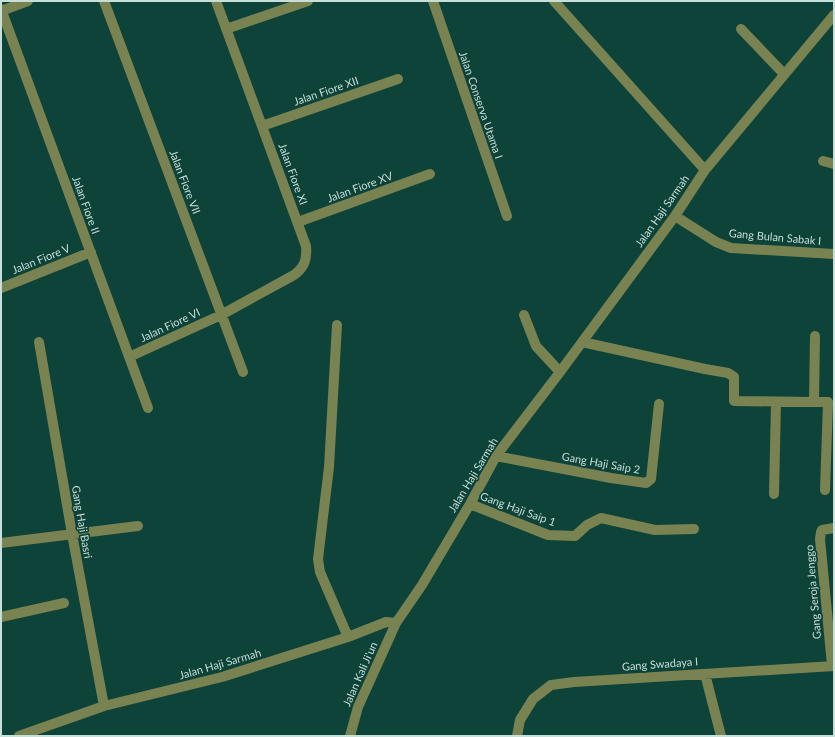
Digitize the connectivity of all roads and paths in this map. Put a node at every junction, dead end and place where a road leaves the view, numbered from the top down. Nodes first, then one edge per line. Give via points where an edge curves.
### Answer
1 (28, 1) edge
2 (104, 1) edge
3 (216, 1) edge
4 (308, 1) edge
5 (433, 1) edge
6 (554, 1) edge
7 (1, 10) edge
8 (834, 15) edge
9 (226, 29) junction
10 (741, 29) dead end
11 (784, 74) junction
12 (398, 79) dead end
13 (262, 126) junction
14 (822, 161) dead end
15 (834, 164) edge
16 (705, 170) junction
17 (430, 174) dead end
18 (507, 216) dead end
19 (675, 216) junction
20 (298, 222) junction
21 (91, 252) junction
22 (834, 254) edge
23 (1, 288) edge
24 (221, 314) junction
25 (524, 315) dead end
26 (337, 325) dead end
27 (815, 336) dead end
28 (39, 342) dead end
29 (582, 342) junction
30 (129, 357) junction
31 (243, 372) dead end
32 (560, 372) junction
33 (776, 402) junction
34 (814, 402) junction
35 (659, 404) dead end
36 (148, 408) dead end
37 (496, 456) junction
38 (825, 490) dead end
39 (774, 494) dead end
40 (470, 504) junction
41 (138, 526) dead end
42 (834, 528) edge
43 (694, 529) dead end
44 (72, 534) junction
45 (1, 543) edge
46 (64, 603) dead end
47 (1, 616) edge
48 (396, 623) junction
49 (348, 637) junction
50 (833, 665) edge
51 (705, 674) junction
52 (104, 706) junction
53 (19, 736) edge
54 (350, 736) edge
55 (517, 736) edge
56 (721, 736) edge

1 - 7 street
2 - 24 street, Jalan Fiore VII
3 - 9 street, Jalan Fiore XI
4 - 9 street
5 - 18 street, Jalan Conserva Utama I
6 - 16 street
7 - 21 street, Jalan Fiore II
8 - 11 street, Jalan Haji Sarmah
9 - 13 street, Jalan Fiore XI
10 - 11 street
11 - 16 street, Jalan Haji Sarmah
12 - 13 street, Jalan Fiore XII
13 - 20 street, Jalan Fiore XI
14 - 15 street
16 - 19 street, Jalan Haji Sarmah
17 - 20 street, Jalan Fiore XV
19 - 22 street, Gang Bulan Sabak I via 716,242 731,248
19 - 29 street, Jalan Haji Sarmah
20 - 24 street, Jalan Fiore XI via 307,256 301,269
21 - 23 street, Jalan Fiore V
21 - 30 street, Jalan Fiore II
24 - 30 street, Jalan Fiore VI
24 - 31 street, Jalan Fiore VII
25 - 32 street via 536,346
26 - 49 street via 329,467 318,559 320,572
27 - 34 street
28 - 44 street, Gang Haji Basri
29 - 32 street, Jalan Haji Sarmah
29 - 33 street via 728,373 734,377 734,401
30 - 36 street, Jalan Fiore II
32 - 37 street, Jalan Haji Sarmah
33 - 34 street
33 - 39 street
34 - 38 street via 828,402
35 - 37 street, Gang Haji Saip 2 via 651,479 646,483
37 - 40 street, Jalan Haji Sarmah
40 - 43 street, Gang Haji Saip 1 via 548,535 575,536 587,525 602,518 655,530
40 - 48 street, Jalan Haji Sarmah via 422,585
41 - 44 street
42 - 50 street, Gang Seroja Jenggo via 822,530 820,539
44 - 45 street
44 - 52 street, Gang Haji Basri
46 - 47 street
48 - 49 street, Jalan Haji Sarmah via 386,622
48 - 54 street, Jalan Kali Ji'un via 358,706
49 - 52 street, Jalan Haji Sarmah via 222,677
50 - 51 street, Gang Swadaya I
51 - 55 street, Gang Swadaya I via 551,685 534,699 520,720
51 - 56 street
52 - 53 street, Jalan Haji Sarmah

